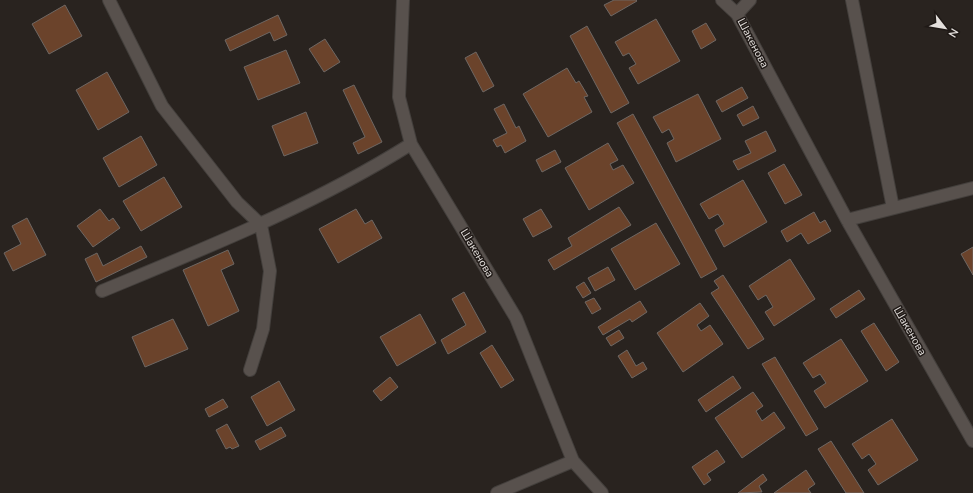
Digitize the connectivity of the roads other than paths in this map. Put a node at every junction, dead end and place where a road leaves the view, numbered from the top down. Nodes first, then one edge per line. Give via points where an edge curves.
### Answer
1 (109, 0) edge
2 (403, 0) edge
3 (722, 0) edge
4 (750, 0) edge
5 (852, 0) edge
6 (737, 14) junction
7 (411, 144) junction
8 (973, 188) edge
9 (893, 208) junction
10 (847, 220) junction
11 (261, 225) junction
12 (102, 291) dead end
13 (250, 370) dead end
14 (973, 441) edge
15 (573, 461) junction
16 (497, 493) edge
17 (602, 493) edge

1 - 11 street via 162,106 237,202
2 - 7 street, Шакенова via 399,97
3 - 6 street, Шакенова
4 - 6 street, Шакенова
5 - 9 street
6 - 10 street, Шакенова
7 - 11 street via 370,170
7 - 15 street, Шакенова via 516,318
8 - 9 street
9 - 10 street
10 - 14 street, Шакенова
11 - 12 street
11 - 13 street via 270,271 263,328
15 - 16 street
15 - 17 street, Шакенова

